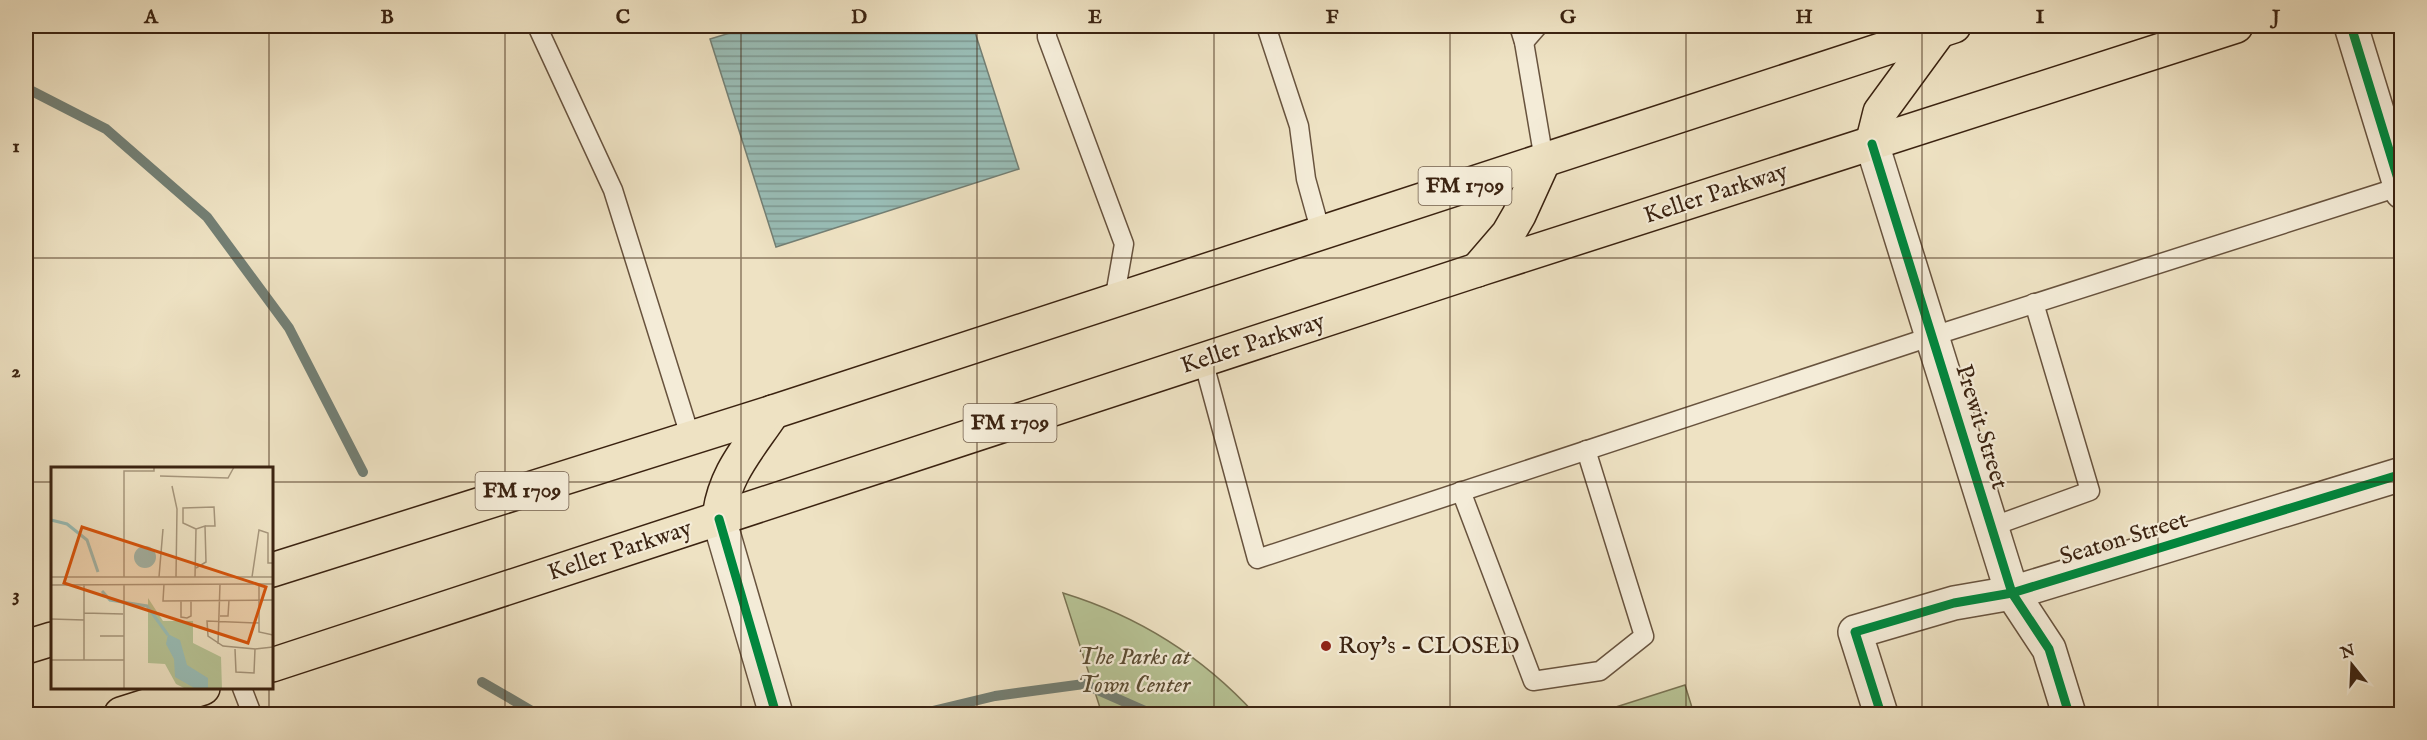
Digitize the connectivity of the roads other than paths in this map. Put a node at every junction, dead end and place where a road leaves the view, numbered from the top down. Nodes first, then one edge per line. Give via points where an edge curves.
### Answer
1 (537, 26) edge
2 (1047, 26) edge
3 (1266, 26) edge
4 (1538, 26) edge
5 (2236, 26) edge
6 (2351, 26) edge
7 (1947, 28) edge
8 (1522, 34) edge
9 (1872, 144) junction
10 (1544, 160) junction
11 (2401, 188) edge
12 (1321, 233) junction
13 (1477, 270) junction
14 (1114, 301) junction
15 (2034, 303) junction
16 (1933, 336) junction
17 (1203, 360) junction
18 (773, 412) junction
19 (690, 439) junction
20 (1586, 450) junction
21 (2402, 474) edge
22 (1461, 491) junction
23 (719, 519) junction
24 (1991, 527) junction
25 (273, 570) edge
26 (2012, 593) junction
27 (51, 639) edge
28 (26, 647) edge
29 (273, 665) edge
30 (197, 689) edge
31 (243, 689) edge
32 (774, 707) edge
33 (121, 714) edge
34 (252, 714) edge
35 (1881, 714) edge
36 (2069, 714) edge

1 - 19 lane via 613,190
2 - 14 lane via 1047,37 1124,244
3 - 12 lane via 1299,126 1306,179
4 - 8 lane
5 - 9 main road, Keller Parkway / FM 1709
6 - 11 street
7 - 9 main road via 1880,112
7 - 10 main road, FM 1709
8 - 10 lane
9 - 13 main road, Keller Parkway / FM 1709
9 - 16 street, Prewit Street
10 - 12 main road, FM 1709
10 - 13 main road via 1508,234
11 - 15 lane
12 - 14 main road, FM 1709
13 - 17 main road, Keller Parkway / FM 1709
14 - 18 main road, FM 1709
15 - 16 lane
15 - 24 lane via 2090,491
16 - 20 lane
16 - 24 street, Prewit Street
17 - 22 lane via 1257,559
17 - 23 main road, Keller Parkway / FM 1709
18 - 19 main road, FM 1709
18 - 23 main road via 729,478 721,497
19 - 25 main road, FM 1709
20 - 22 lane
20 - 22 lane via 1644,636 1600,672 1533,681
21 - 26 street, Seaton Street
23 - 29 main road, Keller Parkway / FM 1709
23 - 32 street
24 - 26 street, Prewit Street
26 - 35 street, Seaton Street via 1954,603 1856,632
26 - 36 street, Prewit Street via 2049,649
27 - 28 main road
30 - 33 main road
31 - 34 lane

